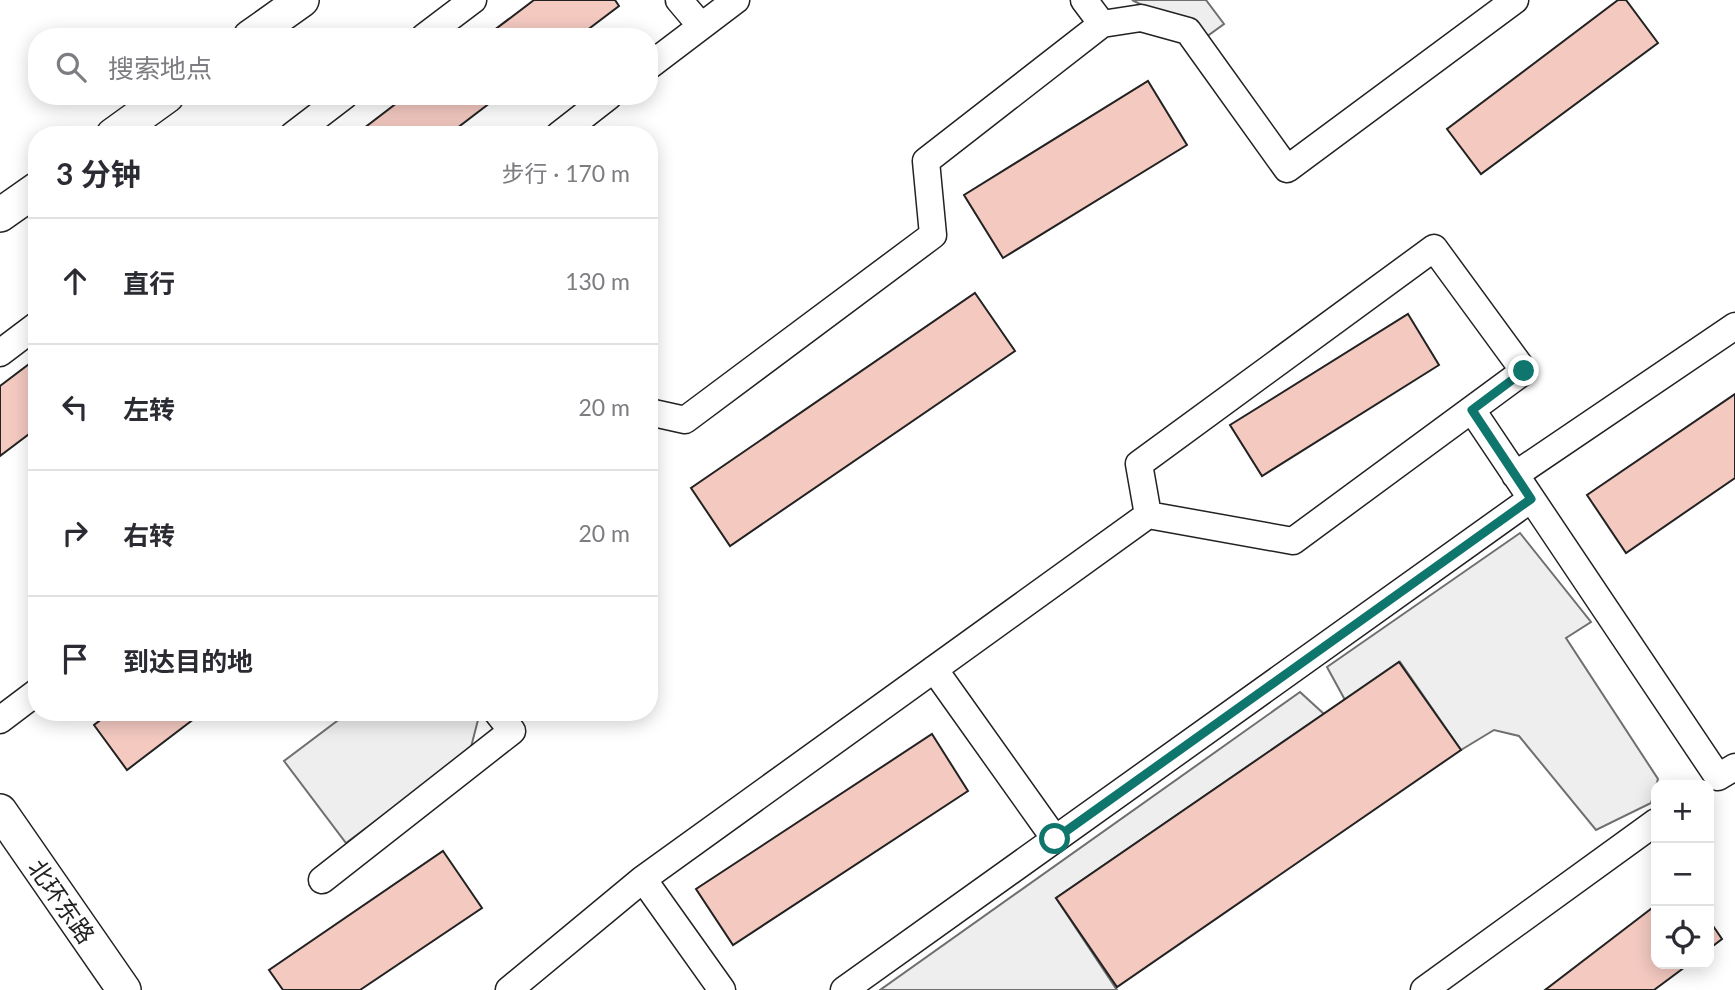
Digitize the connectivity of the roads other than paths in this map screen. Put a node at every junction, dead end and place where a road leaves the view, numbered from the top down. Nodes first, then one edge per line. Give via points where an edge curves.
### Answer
1 (302, 0) edge
2 (473, 0) edge
3 (679, 0) edge
4 (736, 0) edge
5 (1084, 0) edge
6 (1515, 0) edge
7 (1102, 24) junction
8 (701, 26) junction
9 (263, 28) edge
10 (436, 28) edge
11 (658, 59) edge
12 (155, 105) edge
13 (332, 105) edge
14 (597, 105) edge
15 (125, 126) edge
16 (305, 126) edge
17 (571, 126) edge
18 (28, 195) edge
19 (0, 215) edge
20 (1735, 327) edge
21 (28, 333) edge
22 (0, 353) edge
23 (1472, 410) junction
24 (658, 414) edge
25 (1515, 475) junction
26 (1531, 499) junction
27 (1148, 515) junction
28 (934, 669) junction
29 (28, 699) edge
30 (0, 720) edge
31 (504, 721) edge
32 (1720, 776) edge
33 (0, 811) edge
34 (1651, 826) edge
35 (1055, 839) junction
36 (643, 879) junction
37 (322, 880) dead end
38 (124, 990) edge
39 (509, 990) edge
40 (722, 990) edge
41 (844, 990) edge
42 (1424, 990) edge

1 - 9 street
2 - 10 street
3 - 8 street
4 - 8 street
5 - 7 street
6 - 7 street via 1287,169 1188,31 1141,18
7 - 24 street via 926,161 933,234 685,420
8 - 11 street
12 - 15 street
13 - 16 street
14 - 17 street
18 - 19 street
20 - 25 street
21 - 22 street
23 - 25 street
23 - 27 street via 1293,541
23 - 27 street via 1524,371 1434,248 1139,464
25 - 26 street
26 - 32 street
26 - 35 street
27 - 28 street
28 - 35 street
28 - 36 street
29 - 30 street
31 - 37 street via 512,731
33 - 38 street, 北环东路
34 - 42 street
35 - 41 street
36 - 39 street
36 - 40 street

